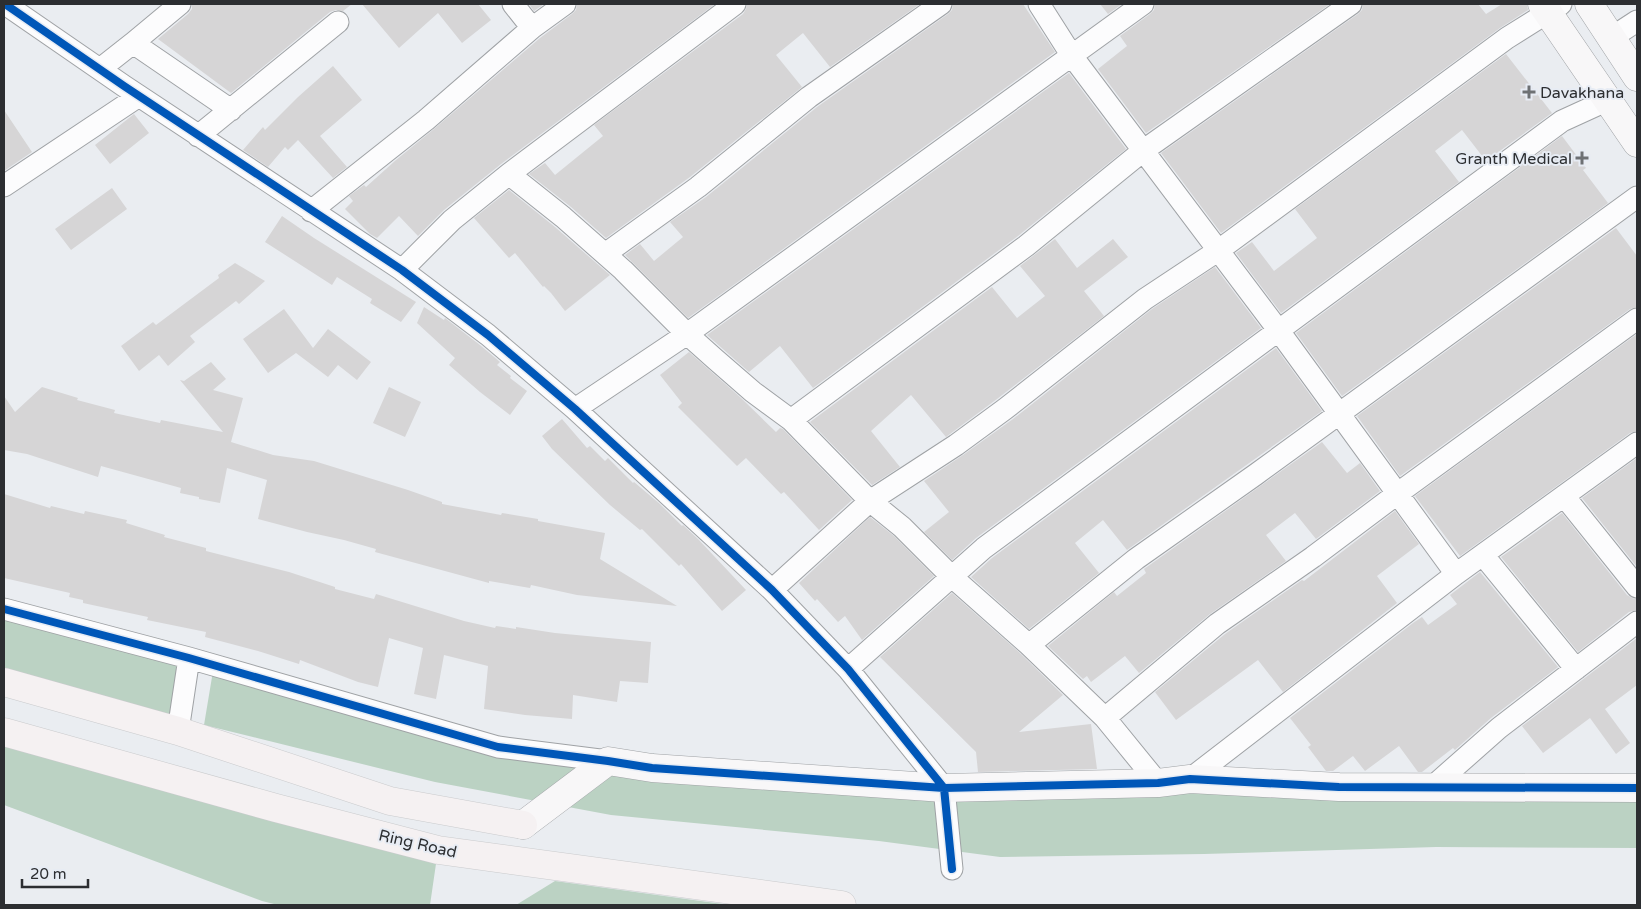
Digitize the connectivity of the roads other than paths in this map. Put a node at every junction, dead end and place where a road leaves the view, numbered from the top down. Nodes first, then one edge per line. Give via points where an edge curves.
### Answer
1 (180, 4) edge
2 (513, 4) edge
3 (565, 4) edge
4 (735, 4) edge
5 (941, 4) edge
6 (1039, 4) edge
7 (1143, 4) edge
8 (1351, 4) edge
9 (1589, 4) edge
10 (5, 6) edge
11 (1550, 6) edge
12 (1637, 21) edge
13 (338, 22) dead end
14 (532, 28) junction
15 (1611, 38) junction
16 (133, 43) junction
17 (1072, 56) junction
18 (100, 69) junction
19 (1637, 77) edge
20 (139, 96) junction
21 (1608, 100) junction
22 (231, 110) junction
23 (198, 136) junction
24 (1637, 143) edge
25 (1144, 150) junction
26 (509, 174) junction
27 (4, 186) edge
28 (1637, 197) edge
29 (311, 211) junction
30 (1219, 250) junction
31 (604, 254) junction
32 (402, 270) junction
33 (1637, 319) edge
34 (1279, 331) junction
35 (687, 334) junction
36 (575, 409) junction
37 (1339, 414) junction
38 (791, 420) junction
39 (1637, 443) edge
40 (1397, 494) junction
41 (1564, 496) junction
42 (870, 501) junction
43 (1483, 554) junction
44 (1456, 574) junction
45 (951, 576) junction
46 (1637, 587) edge
47 (772, 590) junction
48 (4, 609) edge
49 (1637, 622) edge
50 (1029, 645) junction
51 (189, 658) junction
52 (848, 669) junction
53 (1576, 669) junction
54 (4, 682) edge
55 (1105, 718) junction
56 (178, 731) junction
57 (4, 732) edge
58 (608, 761) junction
59 (1190, 779) junction
60 (1158, 783) junction
61 (944, 788) junction
62 (1431, 788) junction
63 (1637, 788) edge
64 (523, 824) joint
65 (952, 869) dead end
66 (842, 905) edge

1 - 16 street
2 - 14 street
3 - 14 street
4 - 26 street
5 - 31 street via 809,97 698,186
6 - 17 street
7 - 17 street
8 - 25 street
9 - 15 street
10 - 18 street
11 - 21 street
11 - 30 street
12 - 15 street
13 - 22 street
14 - 29 street via 426,120
15 - 19 street
16 - 18 street
16 - 22 street
17 - 25 street
17 - 35 street
18 - 20 street
20 - 23 street
20 - 27 street
21 - 24 street
21 - 34 street via 1562,121
22 - 23 street
23 - 29 street
25 - 30 street
25 - 38 street via 1026,246
26 - 31 street
26 - 32 street via 452,220
28 - 37 street
29 - 32 street
30 - 34 street
30 - 42 street via 1145,299 956,445
31 - 35 street
32 - 36 street via 488,335
33 - 40 street
34 - 37 street
34 - 45 street via 984,548
35 - 36 street
35 - 38 street via 753,392
36 - 47 street
37 - 40 street
37 - 50 street via 1136,559
38 - 42 street
39 - 41 street
40 - 44 street
40 - 55 street via 1217,624
41 - 43 street
41 - 46 street
42 - 45 street via 902,527
42 - 47 street
43 - 44 street
43 - 53 street
44 - 59 street
45 - 50 street
45 - 52 street
47 - 52 street
48 - 51 street
49 - 53 street
50 - 55 street
51 - 56 street
51 - 58 street via 498,747
52 - 61 street
53 - 62 street via 1499,728
54 - 56 main road
55 - 60 street
56 - 64 main road via 390,801
57 - 66 main road, Ring Road via 438,850
58 - 61 street via 652,768
58 - 64 street
59 - 60 street
59 - 62 street
60 - 61 street
61 - 65 street
62 - 63 street

